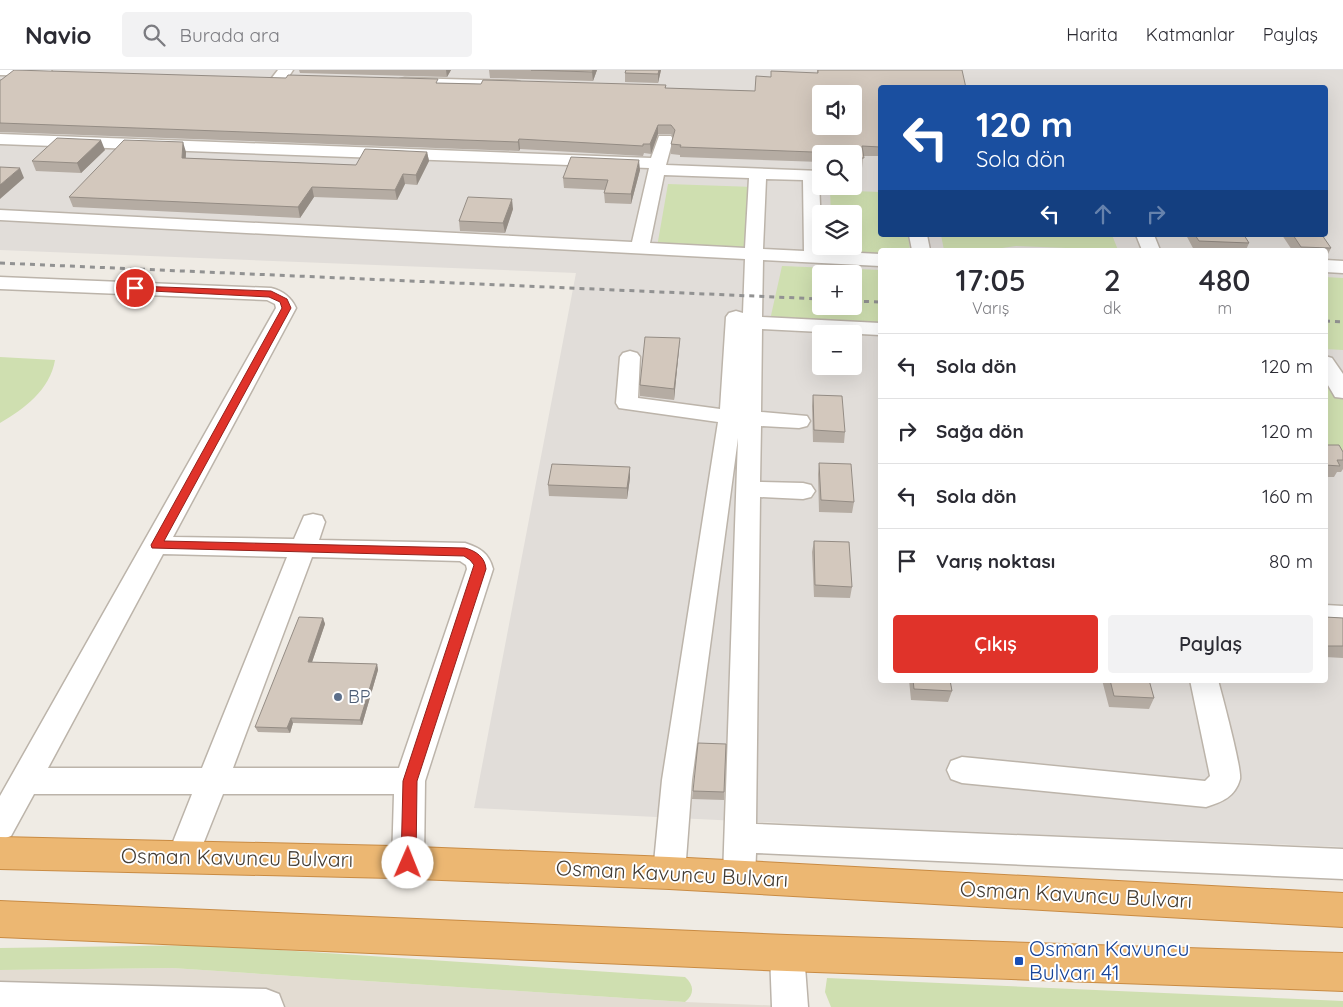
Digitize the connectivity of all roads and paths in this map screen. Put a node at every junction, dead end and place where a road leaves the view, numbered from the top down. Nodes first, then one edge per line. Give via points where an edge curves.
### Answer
1 (0, 71) edge
2 (60, 73) edge
3 (387, 82) edge
4 (525, 85) edge
5 (0, 139) edge
6 (665, 139) edge
7 (124, 143) junction
8 (110, 157) edge
9 (657, 167) junction
10 (758, 174) junction
11 (812, 176) edge
12 (815, 195) edge
13 (62, 204) dead end
14 (0, 215) edge
15 (48, 217) junction
16 (635, 247) junction
17 (747, 253) junction
18 (813, 256) junction
19 (878, 260) edge
20 (1328, 266) edge
21 (1343, 267) edge
22 (0, 283) edge
23 (752, 323) junction
24 (878, 329) edge
25 (630, 357) dead end
26 (1328, 367) edge
27 (1343, 392) edge
28 (740, 417) junction
29 (799, 421) dead end
30 (748, 489) junction
31 (802, 491) dead end
32 (313, 522) dead end
33 (156, 545) junction
34 (303, 548) junction
35 (1328, 615) edge
36 (1343, 616) edge
37 (1205, 683) edge
38 (962, 770) dead end
39 (25, 781) junction
40 (213, 781) junction
41 (410, 781) junction
42 (0, 826) edge
43 (740, 838) junction
44 (0, 853) edge
45 (184, 857) junction
46 (408, 863) junction
47 (1343, 864) edge
48 (669, 873) junction
49 (739, 877) junction
50 (1343, 910) edge
51 (0, 919) edge
52 (787, 953) junction
53 (1343, 972) edge
54 (0, 1000) edge
55 (180, 1006) edge
56 (266, 1007) edge
57 (790, 1007) edge

1 - 2 street
3 - 4 street
5 - 7 street
6 - 9 street
7 - 8 street
7 - 9 street
9 - 10 street
9 - 16 street via 640,247
10 - 11 street
10 - 17 street
12 - 18 street
13 - 15 street
14 - 15 street
15 - 16 street
16 - 17 street
17 - 18 street
17 - 23 street
17 - 28 street
18 - 19 street
20 - 21 street
22 - 33 street via 271,294 286,304 285,312
23 - 24 street
23 - 28 street
25 - 28 street via 627,402
26 - 27 street
28 - 29 street
28 - 30 street
28 - 48 street via 677,780
30 - 31 street
30 - 43 street
32 - 34 street
33 - 34 street
33 - 39 street
34 - 40 street
34 - 41 street via 465,552 480,564
35 - 36 street
37 - 38 street via 1225,777 1214,792 1206,794
39 - 40 street
39 - 42 street
40 - 41 street
40 - 45 street
41 - 46 street
43 - 47 street
43 - 49 street
44 - 45 highway, Osman Kavuncu Bulvarı
45 - 46 highway, Osman Kavuncu Bulvarı
46 - 48 highway, Osman Kavuncu Bulvarı
48 - 49 highway, Osman Kavuncu Bulvarı
49 - 50 highway, Osman Kavuncu Bulvarı
51 - 52 highway
52 - 53 highway
52 - 57 street
54 - 55 street
55 - 56 street

